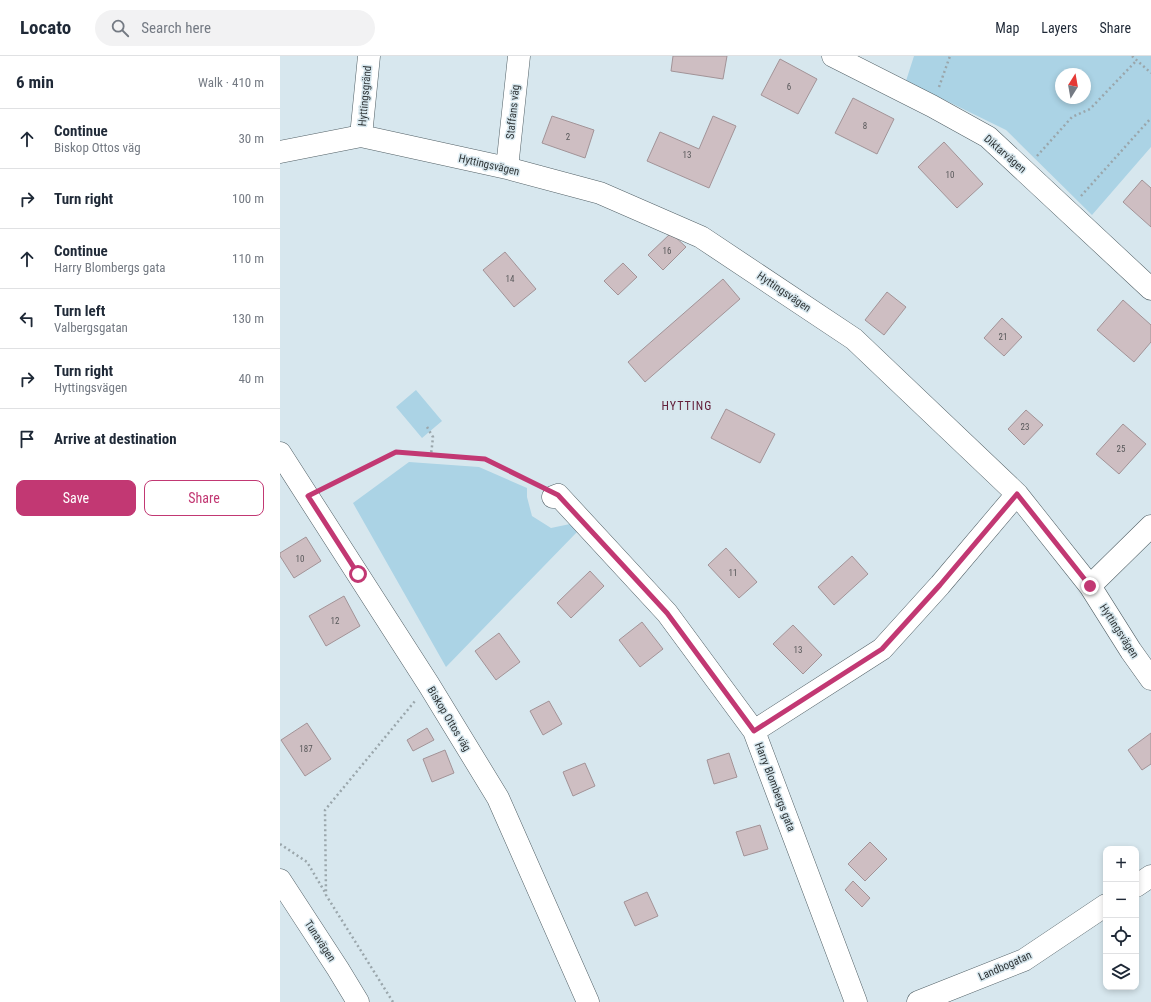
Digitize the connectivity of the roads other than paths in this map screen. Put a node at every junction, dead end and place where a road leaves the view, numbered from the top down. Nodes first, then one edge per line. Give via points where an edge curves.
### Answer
1 (369, 56) edge
2 (519, 56) edge
3 (833, 56) edge
4 (361, 136) junction
5 (280, 152) edge
6 (507, 168) junction
7 (1151, 289) edge
8 (280, 453) edge
9 (1017, 494) junction
10 (555, 496) road end
11 (1151, 526) edge
12 (1090, 586) junction
13 (1151, 679) edge
14 (754, 731) junction
15 (1151, 876) edge
16 (280, 880) edge
17 (1139, 884) edge
18 (1103, 907) edge
19 (358, 1002) edge
20 (588, 1002) edge
21 (856, 1002) edge
22 (918, 1002) edge

1 - 4 street, Hyttingsgränd
2 - 6 street, Staffans väg
3 - 7 street, Diktarvägen via 988,137
4 - 5 street, Hyttingsvägen
4 - 6 street, Hyttingsvägen
6 - 9 street, Hyttingsvägen via 600,193 701,237 854,339
8 - 20 street, Biskop Ottos väg via 429,685 498,798
9 - 12 street, Hyttingsvägen
9 - 14 street via 882,649
10 - 14 street, Harry Blombergs gata via 667,613
11 - 12 street
12 - 13 street, Hyttingsvägen
14 - 21 street, Harry Blombergs gata
15 - 17 street
16 - 19 street, Tunavägen
18 - 22 street, Landbogatan via 1024,960

